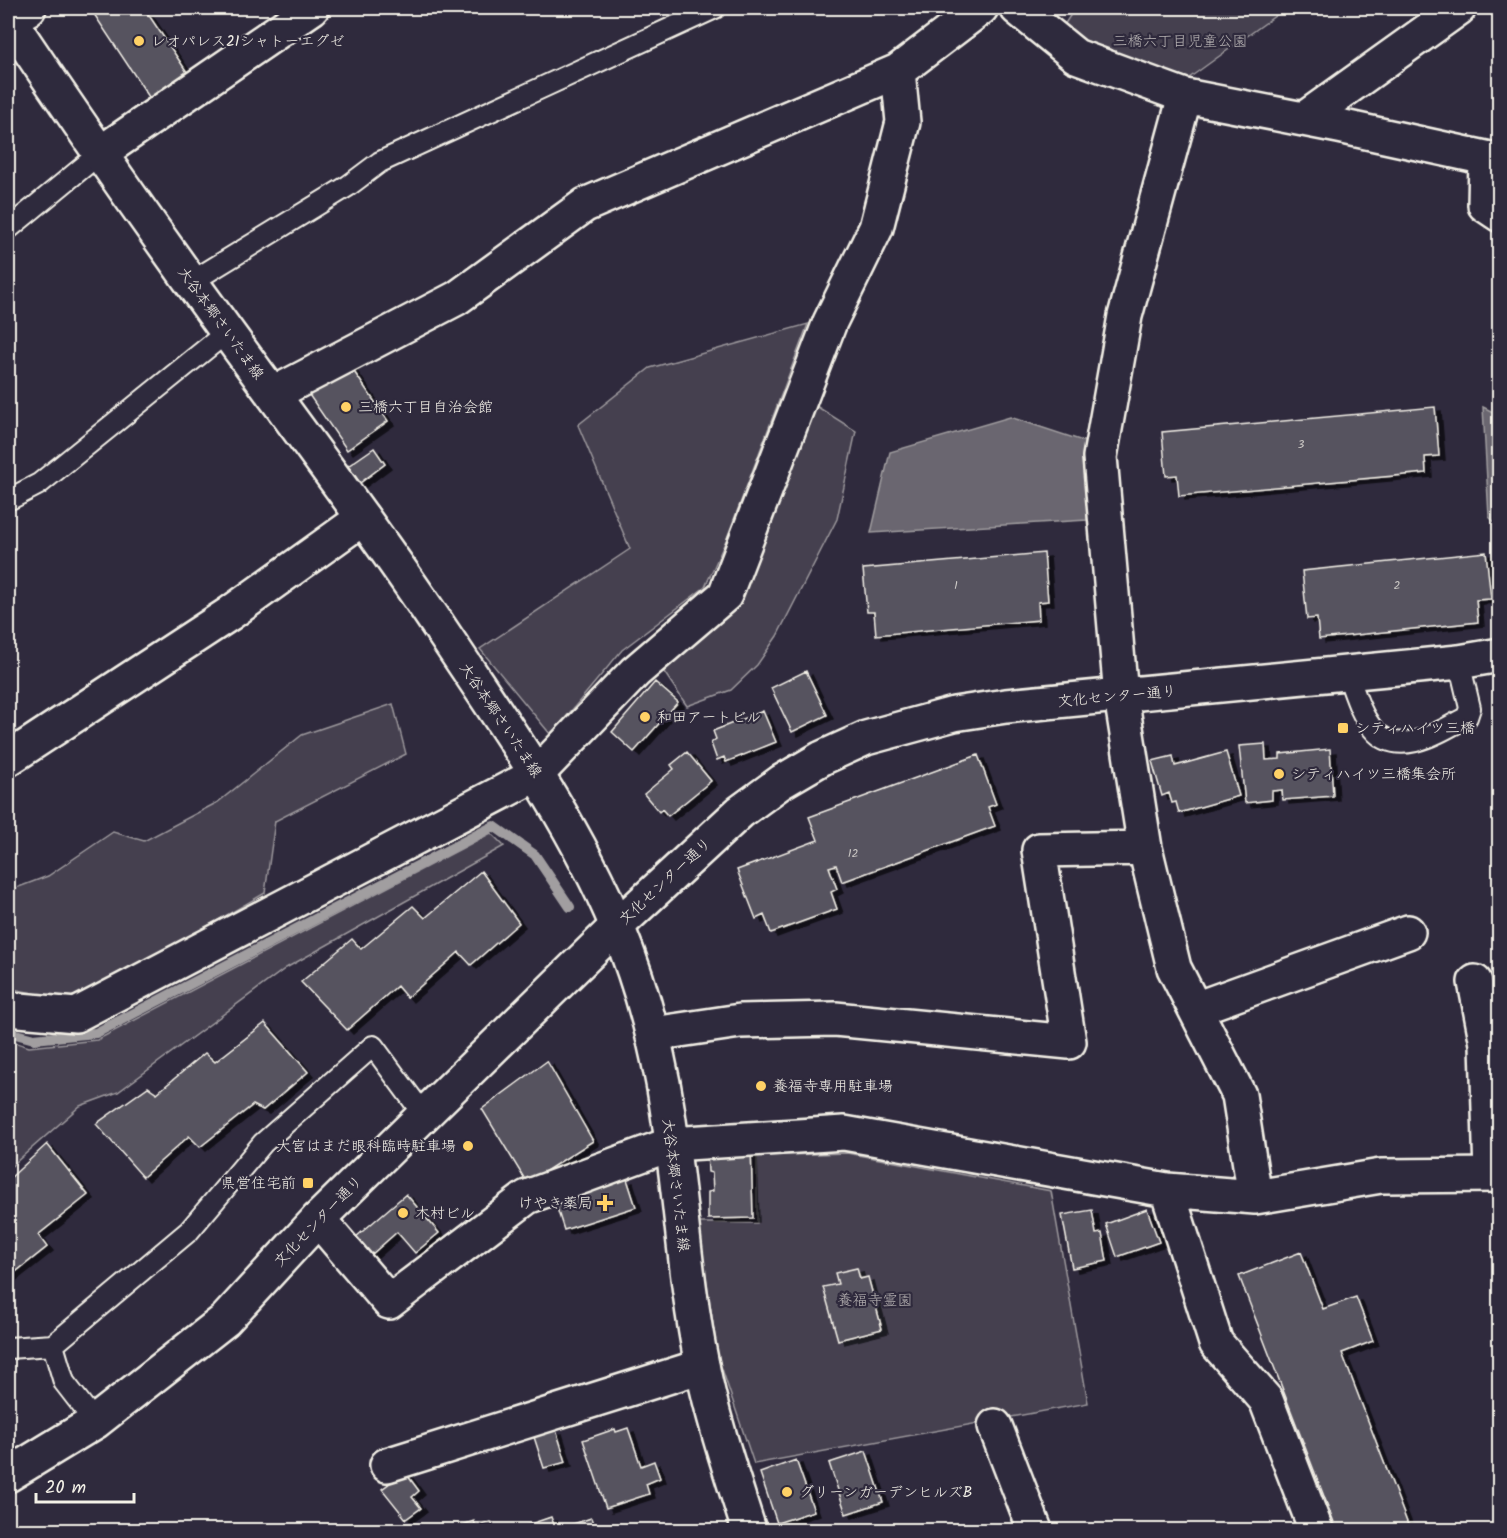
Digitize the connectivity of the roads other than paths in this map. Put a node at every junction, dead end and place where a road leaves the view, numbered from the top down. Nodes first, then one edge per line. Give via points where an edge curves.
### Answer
1 (312, 8) edge
2 (715, 8) edge
3 (981, 8) edge
4 (1017, 8) edge
5 (1459, 8) edge
6 (15, 15) edge
7 (946, 18) edge
8 (898, 71) junction
9 (1185, 96) junction
10 (1304, 119) junction
11 (99, 154) junction
12 (1493, 159) edge
13 (1500, 215) edge
14 (8, 229) edge
15 (191, 282) junction
16 (227, 332) junction
17 (273, 394) junction
18 (8, 500) edge
19 (363, 518) junction
20 (1500, 655) edge
21 (1459, 662) junction
22 (1347, 673) junction
23 (1121, 696) junction
24 (8, 759) edge
25 (537, 774) junction
26 (1144, 848) junction
27 (617, 926) junction
28 (1408, 932) dead end
29 (1475, 982) dead end
30 (8, 1009) edge
31 (1195, 1009) junction
32 (653, 1034) junction
33 (1493, 1042) edge
34 (424, 1114) junction
35 (671, 1144) junction
36 (1496, 1175) edge
37 (1167, 1190) junction
38 (1255, 1197) junction
39 (318, 1220) junction
40 (52, 1345) junction
41 (8, 1348) edge
42 (702, 1366) junction
43 (94, 1422) junction
44 (995, 1426) dead end
45 (387, 1465) dead end
46 (8, 1474) edge
47 (749, 1530) edge
48 (1035, 1530) edge
49 (1316, 1530) edge

1 - 11 street
2 - 15 lane via 380,162 348,186
3 - 7 street
4 - 9 street via 1077,56
5 - 10 street
6 - 11 street, 大谷本郷さいたま線
7 - 8 street
8 - 17 street via 585,205 457,298
8 - 25 street via 903,122 876,228 830,322 725,595 635,672
9 - 10 street
9 - 23 street via 1125,316 1100,457
10 - 12 street
11 - 14 lane
11 - 15 street, 大谷本郷さいたま線
12 - 13 street via 1485,205
15 - 16 street, 大谷本郷さいたま線
16 - 17 street, 大谷本郷さいたま線
16 - 18 lane via 39,484
17 - 19 street, 大谷本郷さいたま線
19 - 24 street via 229,614
19 - 25 street, 大谷本郷さいたま線
20 - 21 street, 文化センター通り
21 - 22 street, 文化センター通り
21 - 22 lane via 1470,708 1467,717 1416,742 1383,738 1373,730
22 - 23 street, 文化センター通り
23 - 26 street
23 - 27 street, 文化センター通り via 954,714 866,738 822,758 740,812
25 - 27 street, 大谷本郷さいたま線 via 568,824
25 - 30 street via 76,1015
26 - 31 street via 1174,968
26 - 32 street via 1039,850 1070,1042 834,1019 740,1021
27 - 32 street, 大谷本郷さいたま線
27 - 34 street, 文化センター通り
28 - 31 street
29 - 33 street
31 - 38 street via 1239,1095
32 - 35 street, 大谷本郷さいたま線
33 - 36 street
34 - 39 street, 文化センター通り
34 - 40 lane via 374,1046 263,1143 189,1231
35 - 37 street via 844,1133
35 - 39 street via 527,1197 389,1302
35 - 42 street, 大谷本郷さいたま線
36 - 38 street via 1381,1176
37 - 38 street
37 - 49 street via 1216,1343 1266,1400
39 - 43 street, 文化センター通り via 225,1320
40 - 41 lane
40 - 43 lane via 64,1382
42 - 45 street
42 - 47 street, 大谷本郷さいたま線
43 - 46 street, 文化センター通り
44 - 48 street

